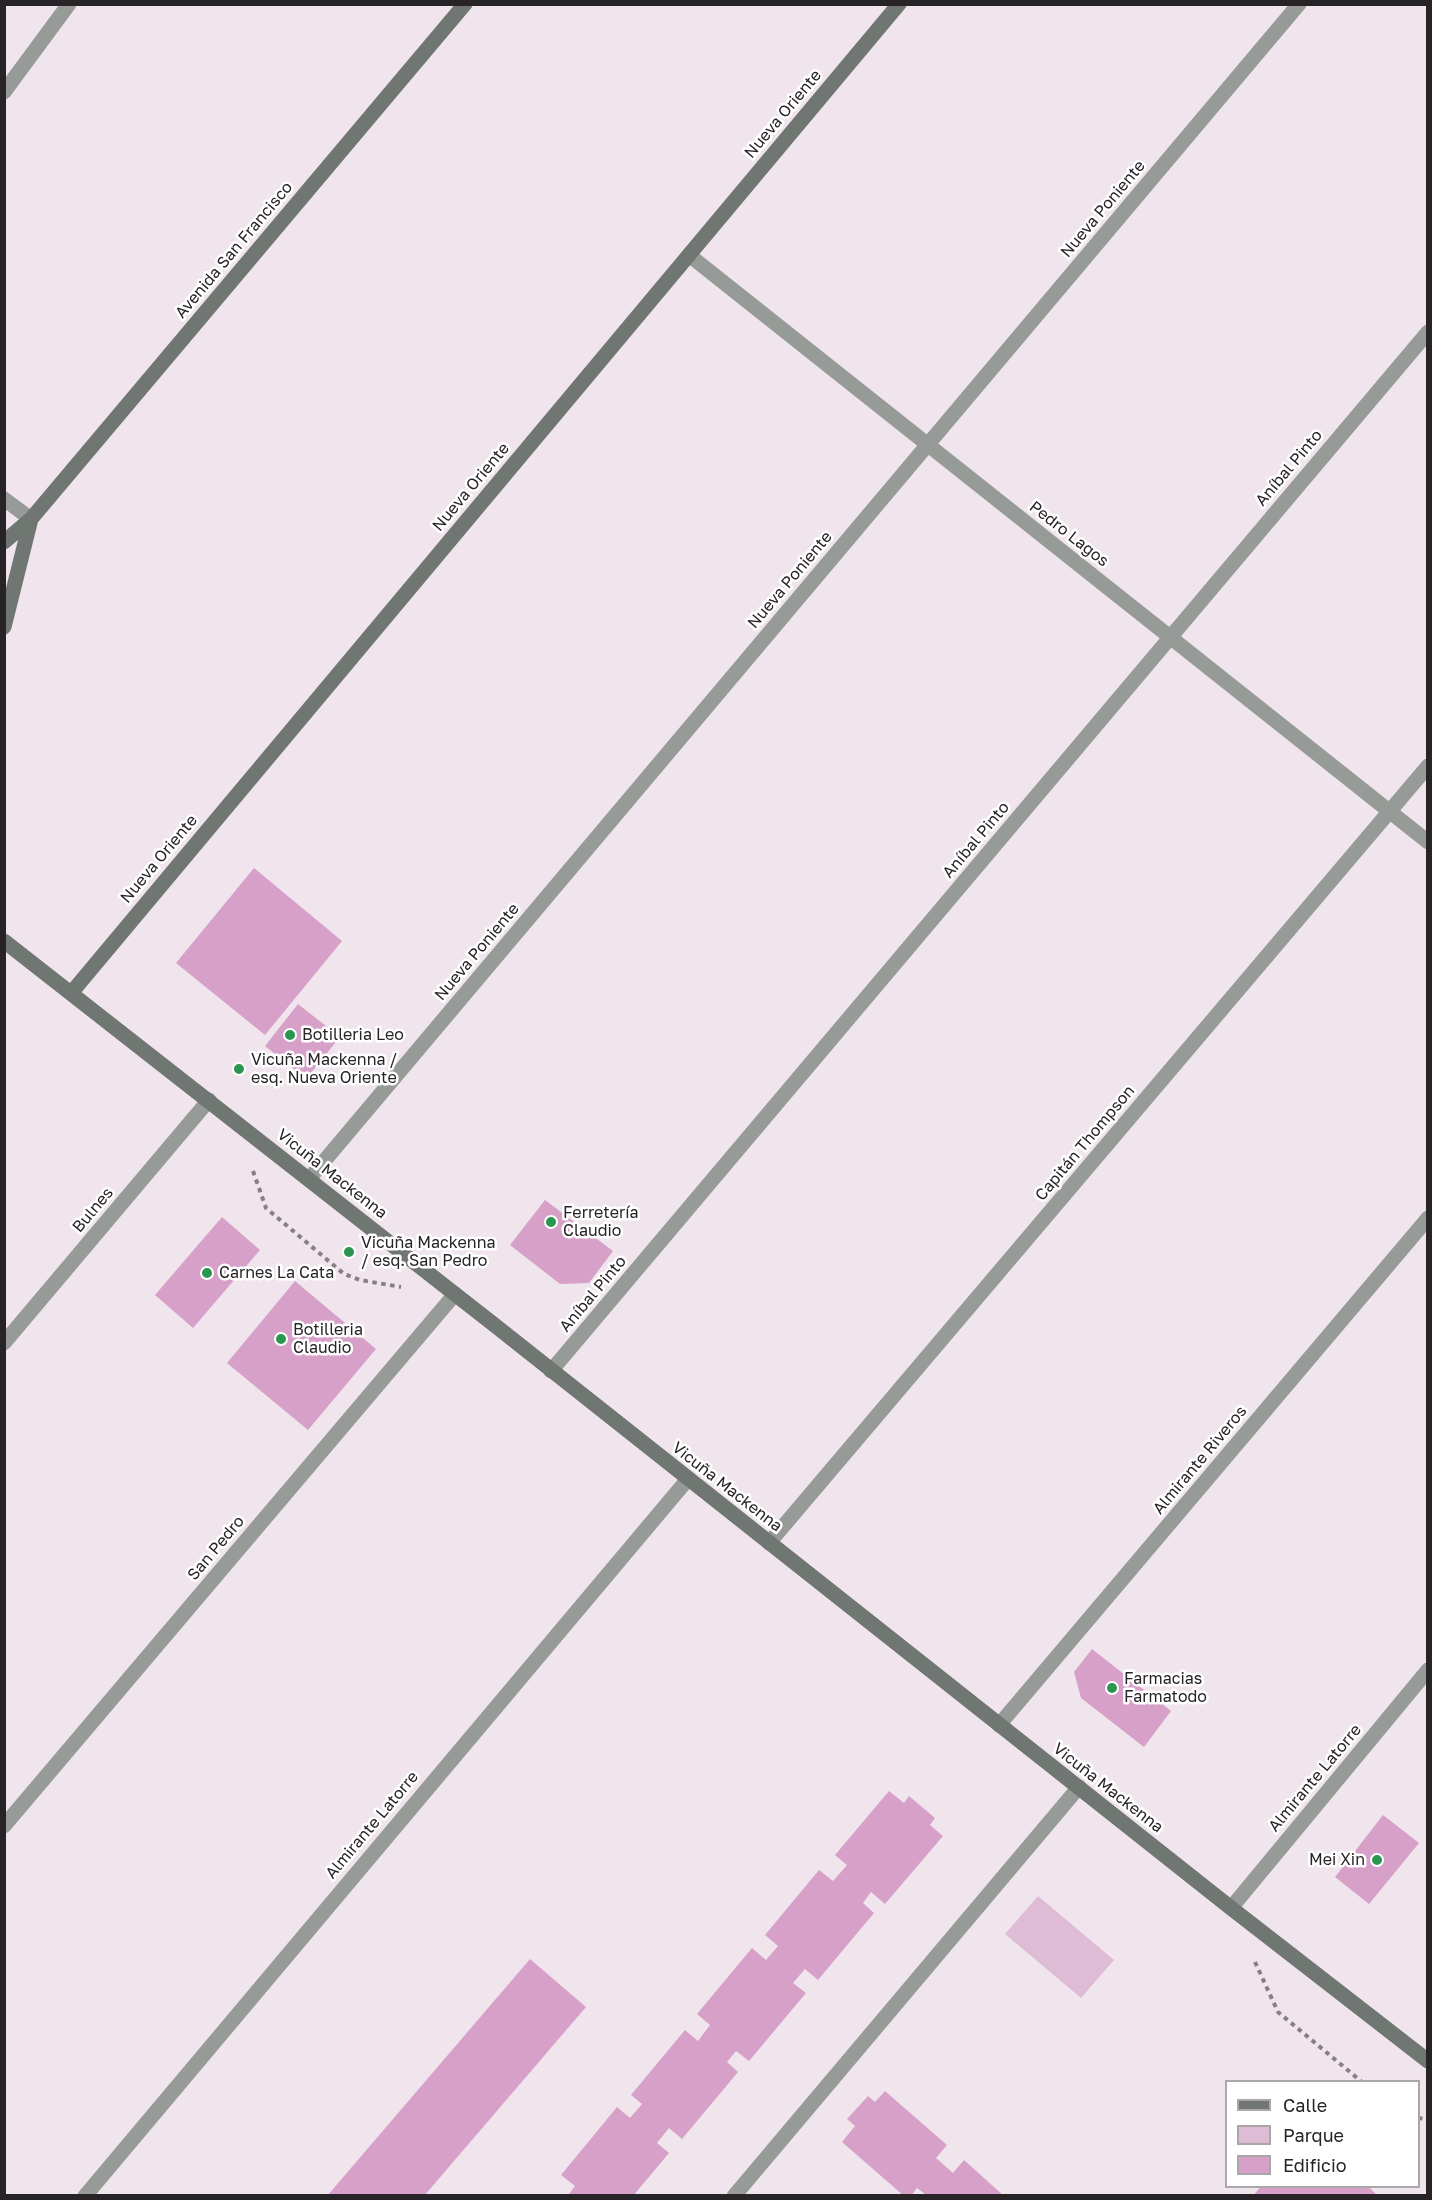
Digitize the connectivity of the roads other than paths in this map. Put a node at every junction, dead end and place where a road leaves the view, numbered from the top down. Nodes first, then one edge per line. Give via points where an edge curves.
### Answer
1 (69, 4) edge
2 (465, 4) edge
3 (899, 4) edge
4 (1299, 4) edge
5 (4, 92) edge
6 (689, 255) junction
7 (1428, 332) edge
8 (928, 445) junction
9 (4, 499) edge
10 (31, 519) junction
11 (4, 542) edge
12 (4, 627) edge
13 (1170, 638) junction
14 (1428, 766) edge
15 (1389, 811) junction
16 (1428, 842) edge
17 (4, 940) edge
18 (72, 992) junction
19 (209, 1100) junction
20 (309, 1179) junction
21 (1428, 1218) edge
22 (455, 1294) junction
23 (4, 1343) edge
24 (551, 1371) junction
25 (688, 1479) junction
26 (769, 1543) junction
27 (1428, 1670) edge
28 (999, 1725) junction
29 (1078, 1788) junction
30 (4, 1826) edge
31 (1231, 1908) junction
32 (1428, 2061) edge
33 (85, 2196) edge
34 (734, 2196) edge

1 - 5 street
2 - 10 main road, Avenida San Francisco
3 - 6 main road, Nueva Oriente
4 - 8 street, Nueva Poniente
6 - 8 street, Pedro Lagos
6 - 18 main road, Nueva Oriente
7 - 13 street, Aníbal Pinto
8 - 13 street, Pedro Lagos
8 - 20 street, Nueva Poniente
9 - 10 street
10 - 11 main road, Avenida San Francisco
10 - 12 main road, Avenida San Francisco
13 - 15 street, Pedro Lagos
13 - 24 street, Aníbal Pinto
14 - 15 street, Capitán Thompson
15 - 16 street, Pedro Lagos
15 - 26 street, Capitán Thompson
17 - 18 main road, Vicuña Mackenna
18 - 19 main road, Vicuña Mackenna
19 - 20 main road, Vicuña Mackenna
19 - 23 street, Bulnes
20 - 22 main road, Vicuña Mackenna
21 - 28 street, Almirante Riveros
22 - 24 main road, Vicuña Mackenna
22 - 30 street, San Pedro
24 - 25 main road, Vicuña Mackenna
25 - 26 main road, Vicuña Mackenna
25 - 33 street, Almirante Latorre
26 - 28 main road, Vicuña Mackenna
27 - 31 street, Almirante Latorre
28 - 29 main road, Vicuña Mackenna
29 - 31 main road, Vicuña Mackenna
29 - 34 street
31 - 32 main road, Vicuña Mackenna

